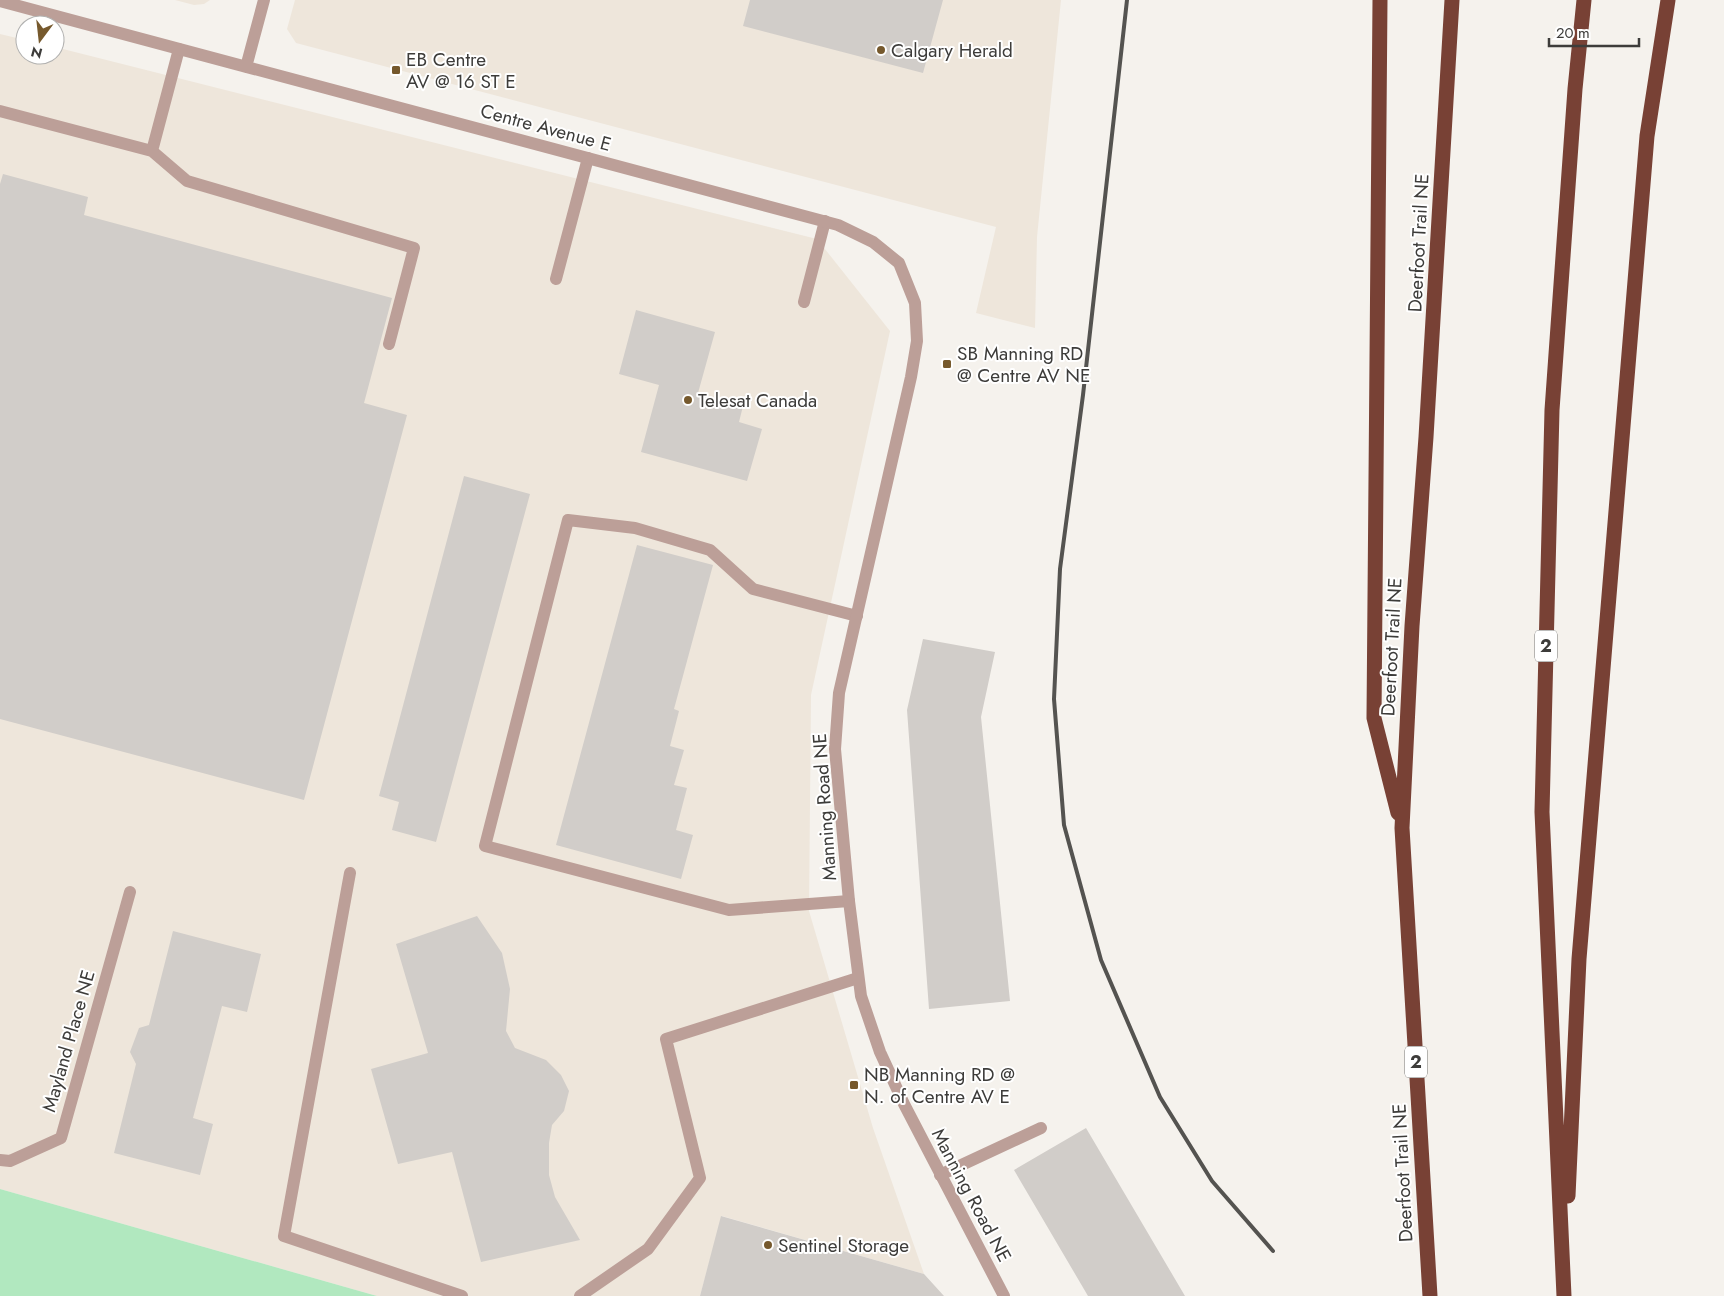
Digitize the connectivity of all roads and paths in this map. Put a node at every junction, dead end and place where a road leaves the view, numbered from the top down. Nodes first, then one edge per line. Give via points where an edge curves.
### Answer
1 (264, 0) edge
2 (1380, 0) edge
3 (1452, 0) edge
4 (1584, 0) edge
5 (1668, 0) edge
6 (0, 1) edge
7 (179, 49) junction
8 (246, 67) junction
9 (0, 111) edge
10 (152, 151) junction
11 (588, 158) junction
12 (825, 221) junction
13 (899, 263) joint
14 (556, 279) dead end
15 (804, 302) dead end
16 (389, 344) dead end
17 (858, 616) junction
18 (1402, 828) junction
19 (350, 873) dead end
20 (130, 892) dead end
21 (849, 901) junction
22 (858, 978) junction
23 (1041, 1128) dead end
24 (0, 1160) edge
25 (940, 1175) junction
26 (1564, 1294) edge
27 (462, 1296) edge
28 (580, 1296) edge
29 (1004, 1296) edge
30 (1430, 1296) edge

1 - 8 street
2 - 18 highway via 1374,718
3 - 18 highway, Deerfoot Trail NE / 2
4 - 26 highway, 2 via 1552,410 1542,812
5 - 26 highway via 1647,136 1579,950
6 - 7 street, Centre Avenue E
7 - 8 street, Centre Avenue E
7 - 10 street
8 - 11 street, Centre Avenue E
9 - 10 street
10 - 16 street via 187,181 414,248
11 - 12 street, Centre Avenue E
11 - 14 street
12 - 13 street, Centre Avenue E via 873,242
12 - 15 street
13 - 17 street, Manning Road NE via 915,303 917,341
17 - 21 street, Manning Road NE via 839,693 835,749
17 - 21 street via 753,589 710,550 635,528 568,520 485,846 729,910
18 - 30 highway, Deerfoot Trail NE / 2
19 - 27 street via 284,1236
20 - 24 street, Mayland Place NE via 61,1138 10,1161
21 - 22 street, Manning Road NE
22 - 25 street, Manning Road NE via 880,1052
22 - 28 street via 666,1039 700,1178 648,1248
23 - 25 street
25 - 29 street, Manning Road NE

